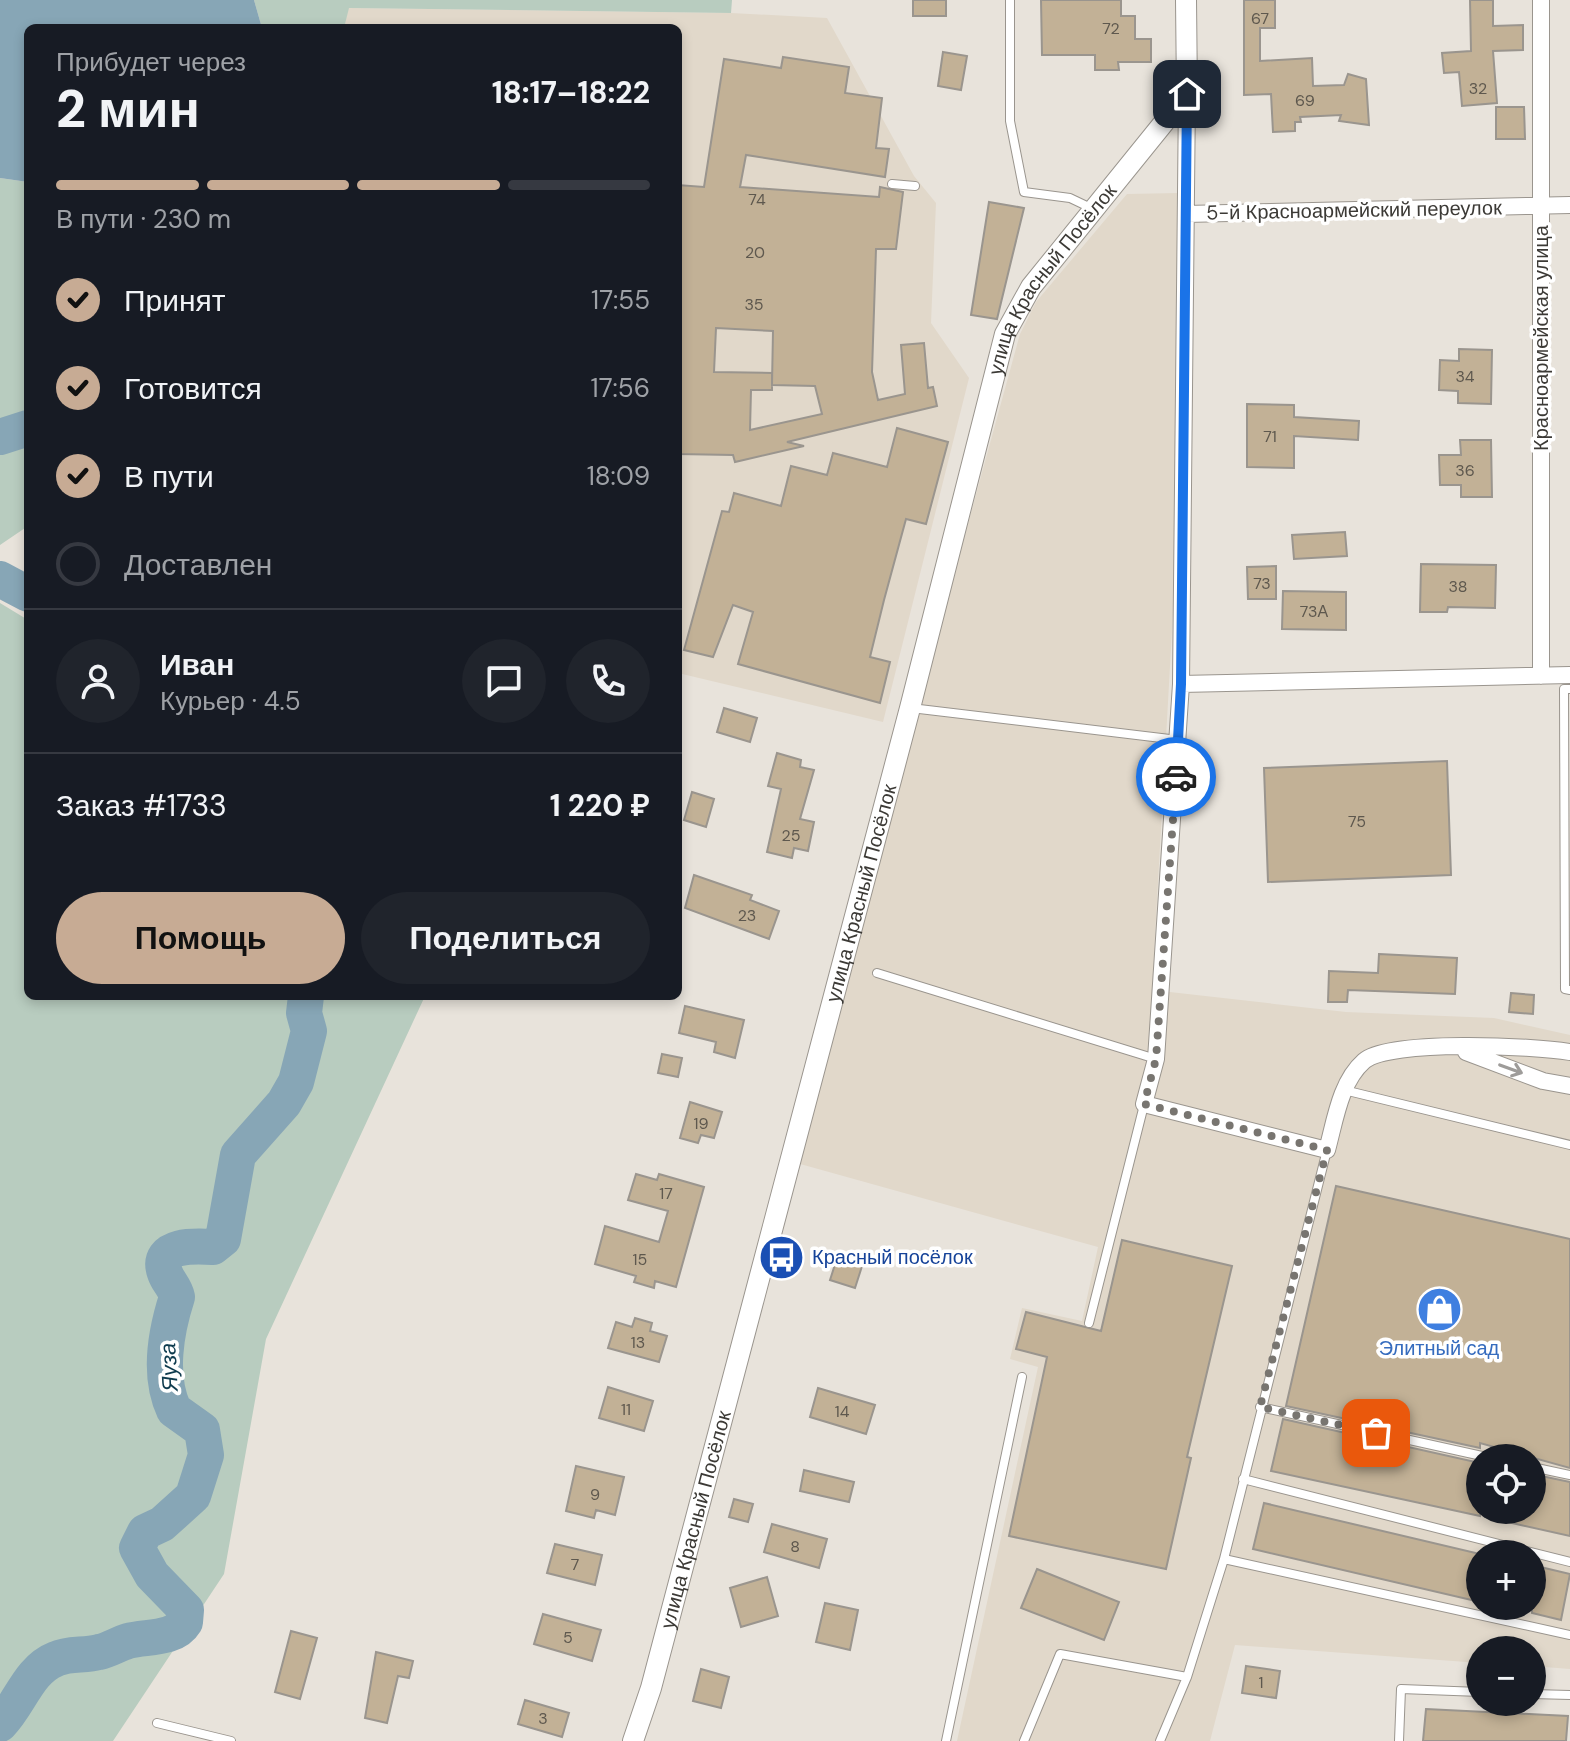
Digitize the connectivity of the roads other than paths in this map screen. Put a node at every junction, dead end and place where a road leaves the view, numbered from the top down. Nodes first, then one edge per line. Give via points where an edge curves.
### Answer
1 (1010, 0) edge
2 (1186, 0) edge
3 (1541, 0) edge
4 (1187, 94) junction
5 (892, 184) dead end
6 (915, 186) dead end
7 (1570, 205) edge
8 (1541, 206) junction
9 (1095, 211) junction
10 (1186, 214) junction
11 (1570, 675) edge
12 (1541, 676) junction
13 (1181, 684) junction
14 (1570, 689) edge
15 (910, 708) junction
16 (1178, 740) junction
17 (877, 973) dead end
18 (1570, 990) edge
19 (1453, 1047) junction
20 (1570, 1052) edge
21 (1156, 1059) junction
22 (1570, 1086) edge
23 (1343, 1090) junction
24 (1144, 1104) junction
25 (1570, 1145) edge
26 (1327, 1150) junction
27 (1089, 1323) dead end
28 (1022, 1377) dead end
29 (1260, 1407) junction
30 (1466, 1452) edge
31 (1546, 1470) edge
32 (1570, 1475) edge
33 (1243, 1479) junction
34 (1224, 1559) junction
35 (1570, 1562) edge
36 (1570, 1635) edge
37 (1187, 1677) junction
38 (1466, 1691) edge
39 (1546, 1694) edge
40 (1570, 1695) edge
41 (157, 1723) dead end
42 (231, 1741) edge
43 (633, 1741) edge
44 (946, 1741) edge
45 (1024, 1741) edge
46 (1160, 1741) edge
47 (1399, 1741) edge

1 - 9 lane via 1010,121 1024,192 1070,198
2 - 4 street
3 - 8 street, Красноармейская улица
4 - 9 street, улица Красный Посёлок
4 - 10 street
5 - 6 lane
7 - 8 street, 5-й Красноармейский переулок
8 - 10 street, 5-й Красноармейский переулок
8 - 12 street, Красноармейская улица
9 - 15 street, улица Красный Посёлок via 1031,287 1005,334
10 - 13 street
11 - 12 street
12 - 13 street
13 - 16 street
14 - 18 lane via 1564,689 1565,989
15 - 16 lane
15 - 43 street, улица Красный Посёлок
16 - 21 street
17 - 21 lane
19 - 20 street
19 -> 22 street
19 - 23 street via 1407,1048 1365,1059
21 - 24 street
23 - 25 lane
23 - 26 street
24 - 26 street
24 - 27 lane
26 - 29 lane
28 - 44 lane
29 - 30 lane
29 - 33 lane
31 - 32 lane
33 - 34 lane
33 - 35 lane
34 - 36 lane
34 - 37 lane
37 - 45 lane via 1060,1654
37 - 46 lane
38 - 47 lane via 1401,1689
39 - 40 lane
41 - 42 lane

